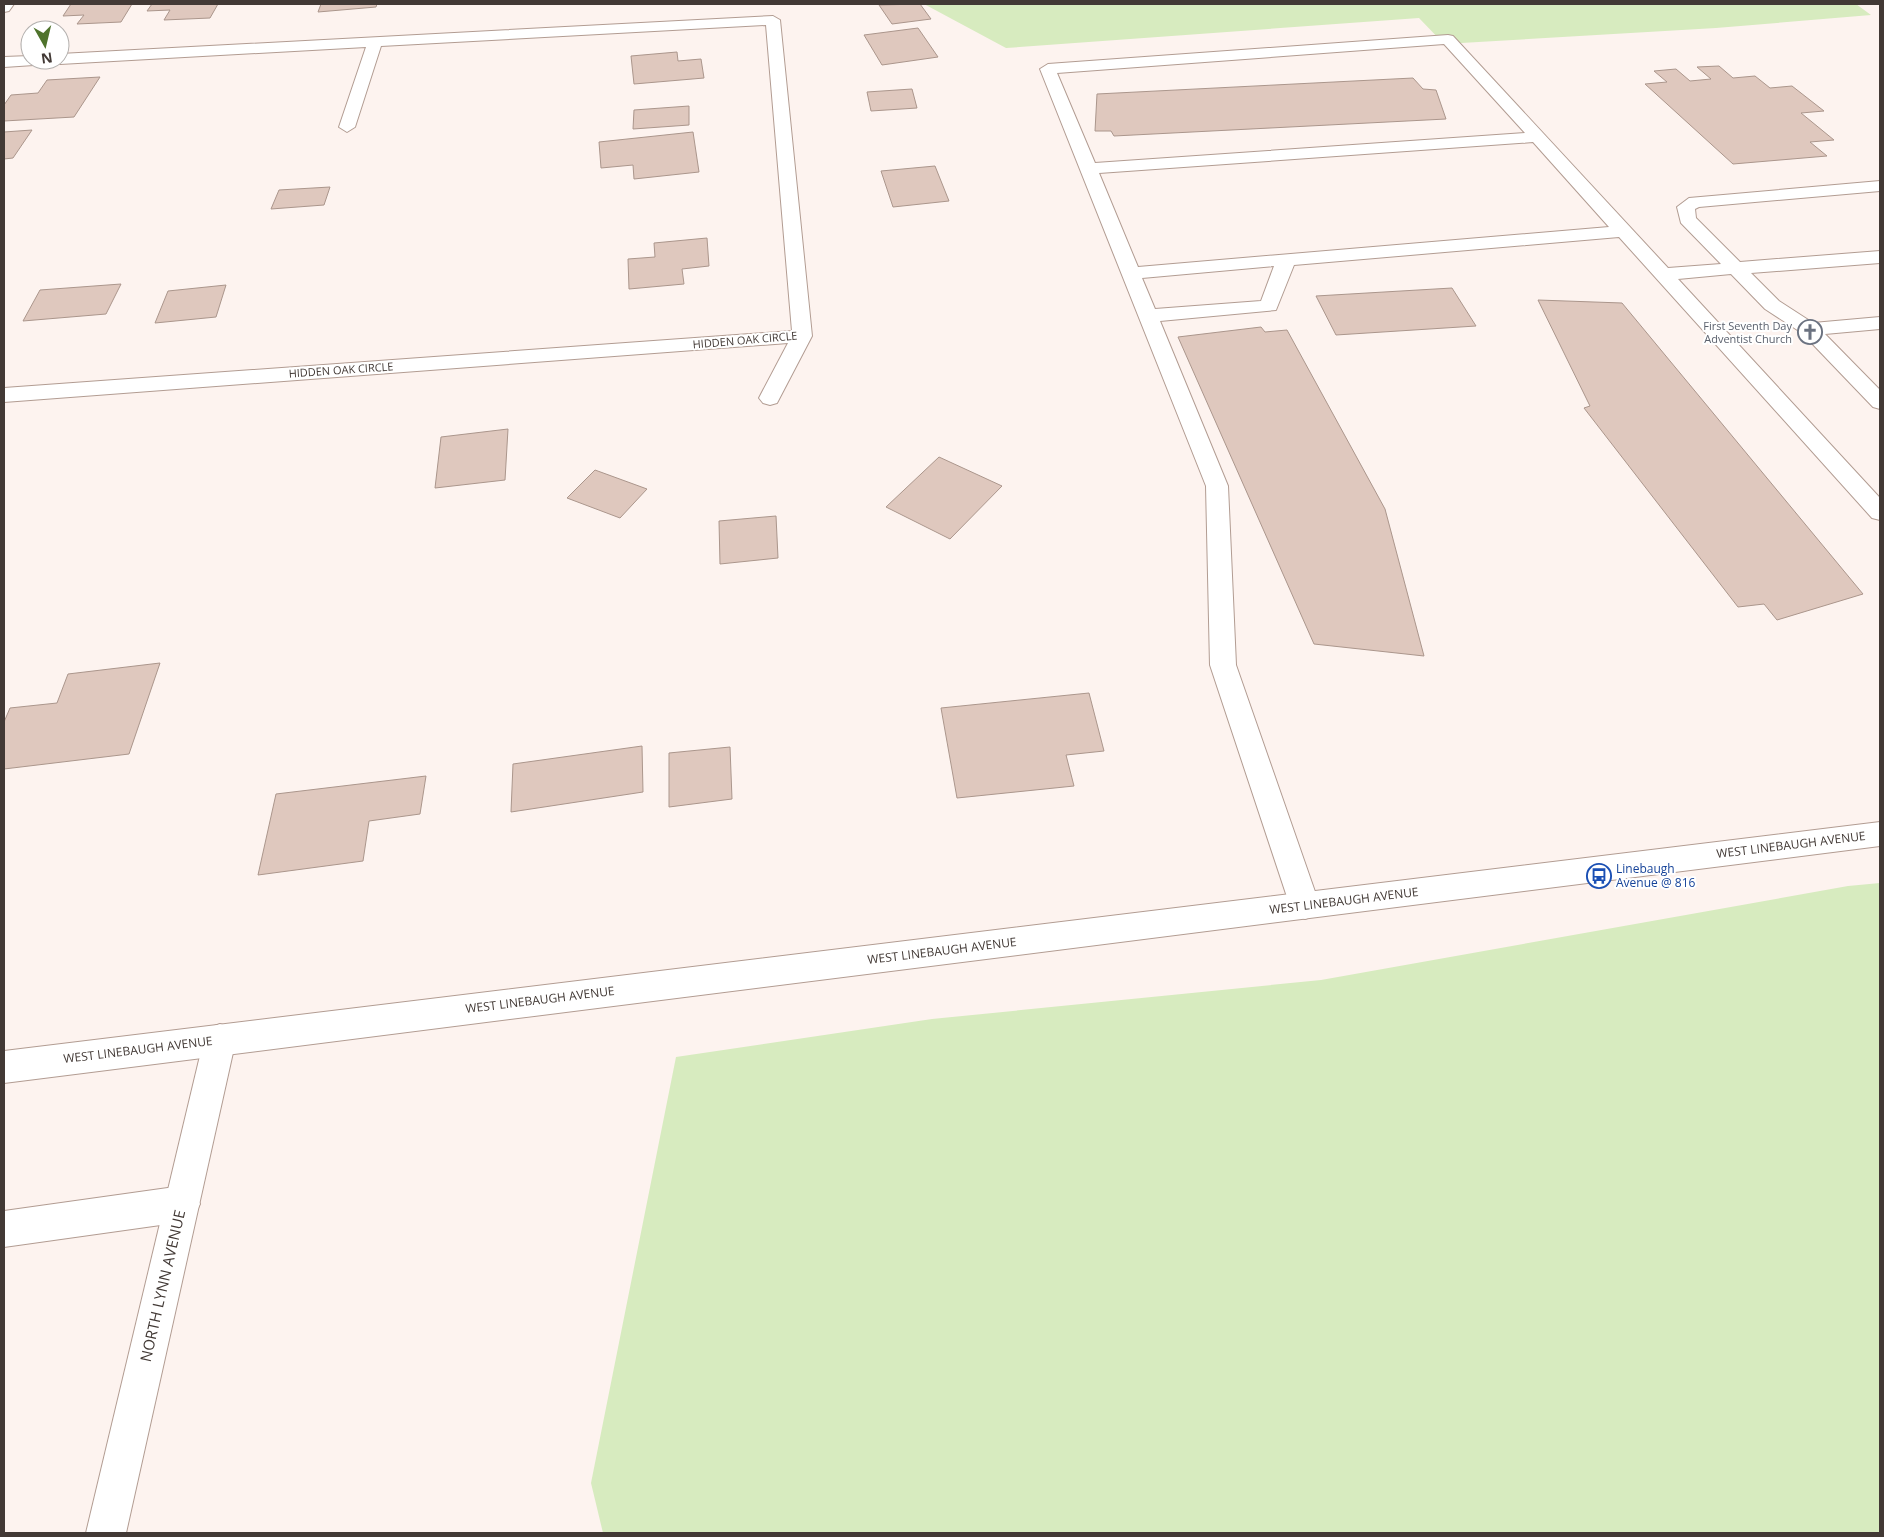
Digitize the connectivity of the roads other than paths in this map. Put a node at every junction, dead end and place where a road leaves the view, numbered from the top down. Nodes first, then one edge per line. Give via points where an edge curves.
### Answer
1 (7, 4) edge
2 (4, 8) edge
3 (375, 41) junction
4 (70, 58) edge
5 (20, 61) edge
6 (4, 62) edge
7 (347, 127) dead end
8 (1538, 137) junction
9 (1087, 169) junction
10 (1880, 186) edge
11 (1624, 231) junction
12 (1880, 257) edge
13 (1286, 260) junction
14 (1735, 268) junction
15 (1130, 272) junction
16 (1663, 274) junction
17 (1148, 316) junction
18 (1880, 323) edge
19 (1809, 329) junction
20 (802, 336) junction
21 (4, 395) edge
22 (770, 398) dead end
23 (1880, 402) edge
24 (1880, 512) edge
25 (1880, 834) edge
26 (1305, 906) junction
27 (220, 1039) junction
28 (4, 1067) edge
29 (182, 1204) junction
30 (4, 1229) edge
31 (106, 1533) edge

1 - 2 street
3 - 4 street, HIDDEN OAK CIRCLE
3 - 7 street
3 - 20 street, HIDDEN OAK CIRCLE via 773,20
5 - 6 street
8 - 9 street
8 - 9 street via 1448,39 1048,69 1070,118
8 - 11 street
9 - 15 street
10 - 14 street via 1695,202 1686,207 1687,219
11 - 13 street
11 - 16 street
12 - 14 street
13 - 15 street
13 - 17 street via 1269,306
14 - 16 street
14 - 19 street via 1772,305
15 - 17 street
16 - 24 street
17 - 26 street via 1217,486 1223,665
18 - 19 street
19 - 23 street
20 - 21 street, HIDDEN OAK CIRCLE
20 - 22 street
25 - 26 street, WEST LINEBAUGH AVENUE
26 - 27 street, WEST LINEBAUGH AVENUE
27 - 28 street, WEST LINEBAUGH AVENUE
27 - 29 street, NORTH LYNN AVENUE
29 - 30 street
29 - 31 street, NORTH LYNN AVENUE

